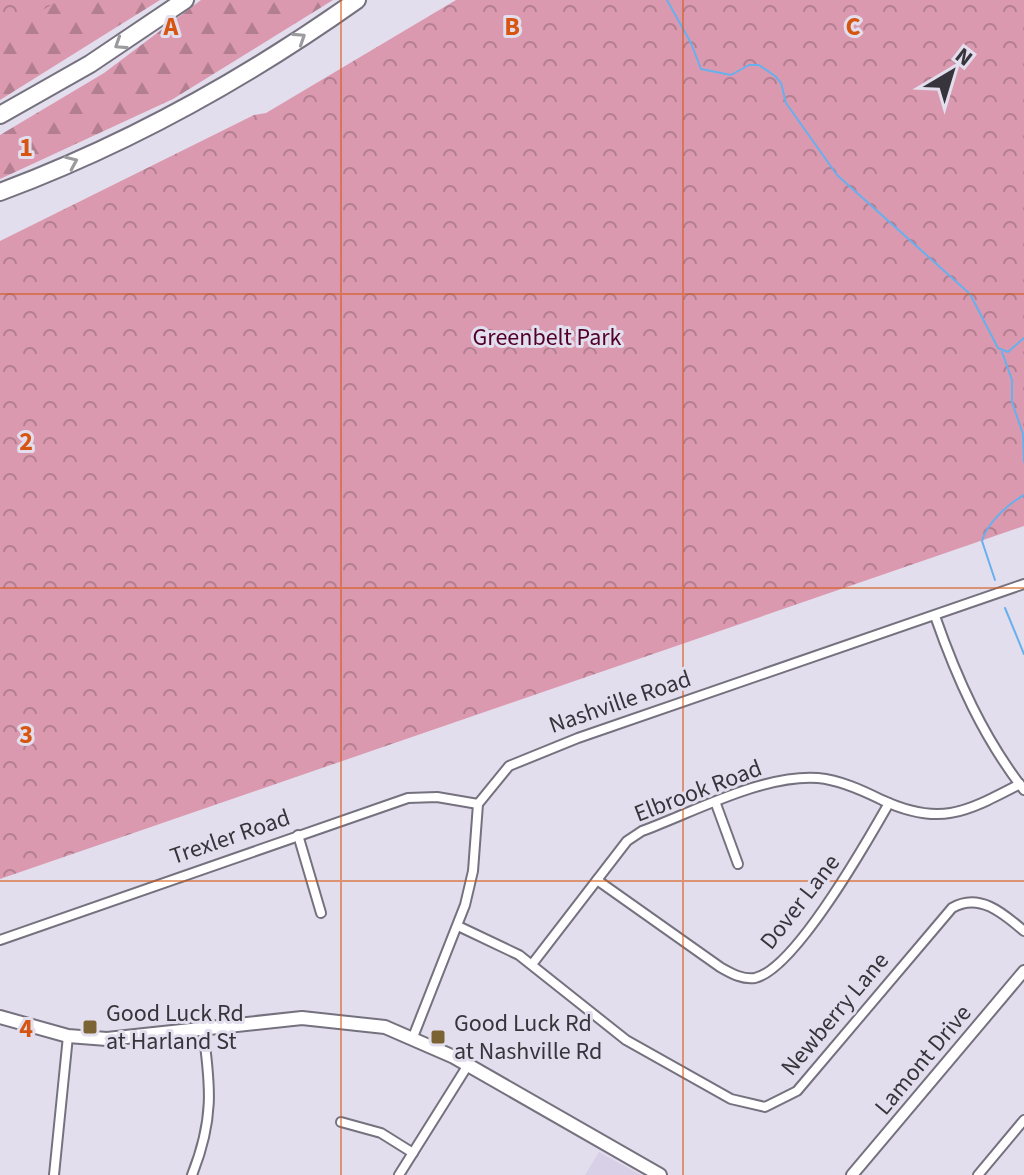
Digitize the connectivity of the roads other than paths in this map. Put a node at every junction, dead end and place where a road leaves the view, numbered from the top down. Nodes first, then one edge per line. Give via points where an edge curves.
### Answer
1 (185, 0) edge
2 (357, 0) edge
3 (0, 115) edge
4 (0, 192) edge
5 (1024, 584) edge
6 (935, 616) junction
7 (1022, 787) edge
8 (889, 803) junction
9 (478, 804) junction
10 (716, 804) junction
11 (298, 835) junction
12 (738, 864) dead end
13 (597, 880) junction
14 (321, 913) dead end
15 (458, 926) junction
16 (1024, 931) edge
17 (0, 940) edge
18 (533, 963) junction
19 (1024, 971) edge
20 (0, 1017) edge
21 (203, 1030) junction
22 (68, 1036) junction
23 (413, 1037) junction
24 (468, 1065) junction
25 (1024, 1120) edge
26 (341, 1122) dead end
27 (413, 1153) junction
28 (54, 1175) edge
29 (192, 1175) edge
30 (399, 1175) edge
31 (660, 1175) edge
32 (852, 1175) edge
33 (978, 1175) edge

1 -> 3 highway via 90,64
4 -> 2 highway via 196,101
5 - 6 street, Nashville Road
6 - 7 street via 973,710
6 - 9 street, Nashville Road via 530,755 500,773
7 - 8 street, Elbrook Road via 949,815 924,816
8 - 10 street, Elbrook Road via 818,778 781,780
8 - 13 street, Dover Lane via 847,876 781,962 757,977 720,967
9 - 11 street, Trexler Road via 408,798
9 - 15 street via 473,871
10 - 12 street
10 - 13 street, Elbrook Road via 642,831 616,853
11 - 14 street
11 - 17 street, Trexler Road
13 - 18 street, Elbrook Road
15 - 18 street, Newberry Lane
15 - 23 street
16 - 18 street, Newberry Lane via 991,906 970,901 952,908 807,1081 789,1097 765,1107 731,1099 626,1040
19 - 32 street, Lamont Drive
20 - 22 main road
21 - 22 main road via 107,1039
21 - 23 main road via 302,1018 364,1023
21 - 29 street via 211,1114
22 - 28 street
23 - 24 main road
24 - 27 street
24 - 31 main road
25 - 33 street
26 - 27 street via 381,1133
27 - 30 street

